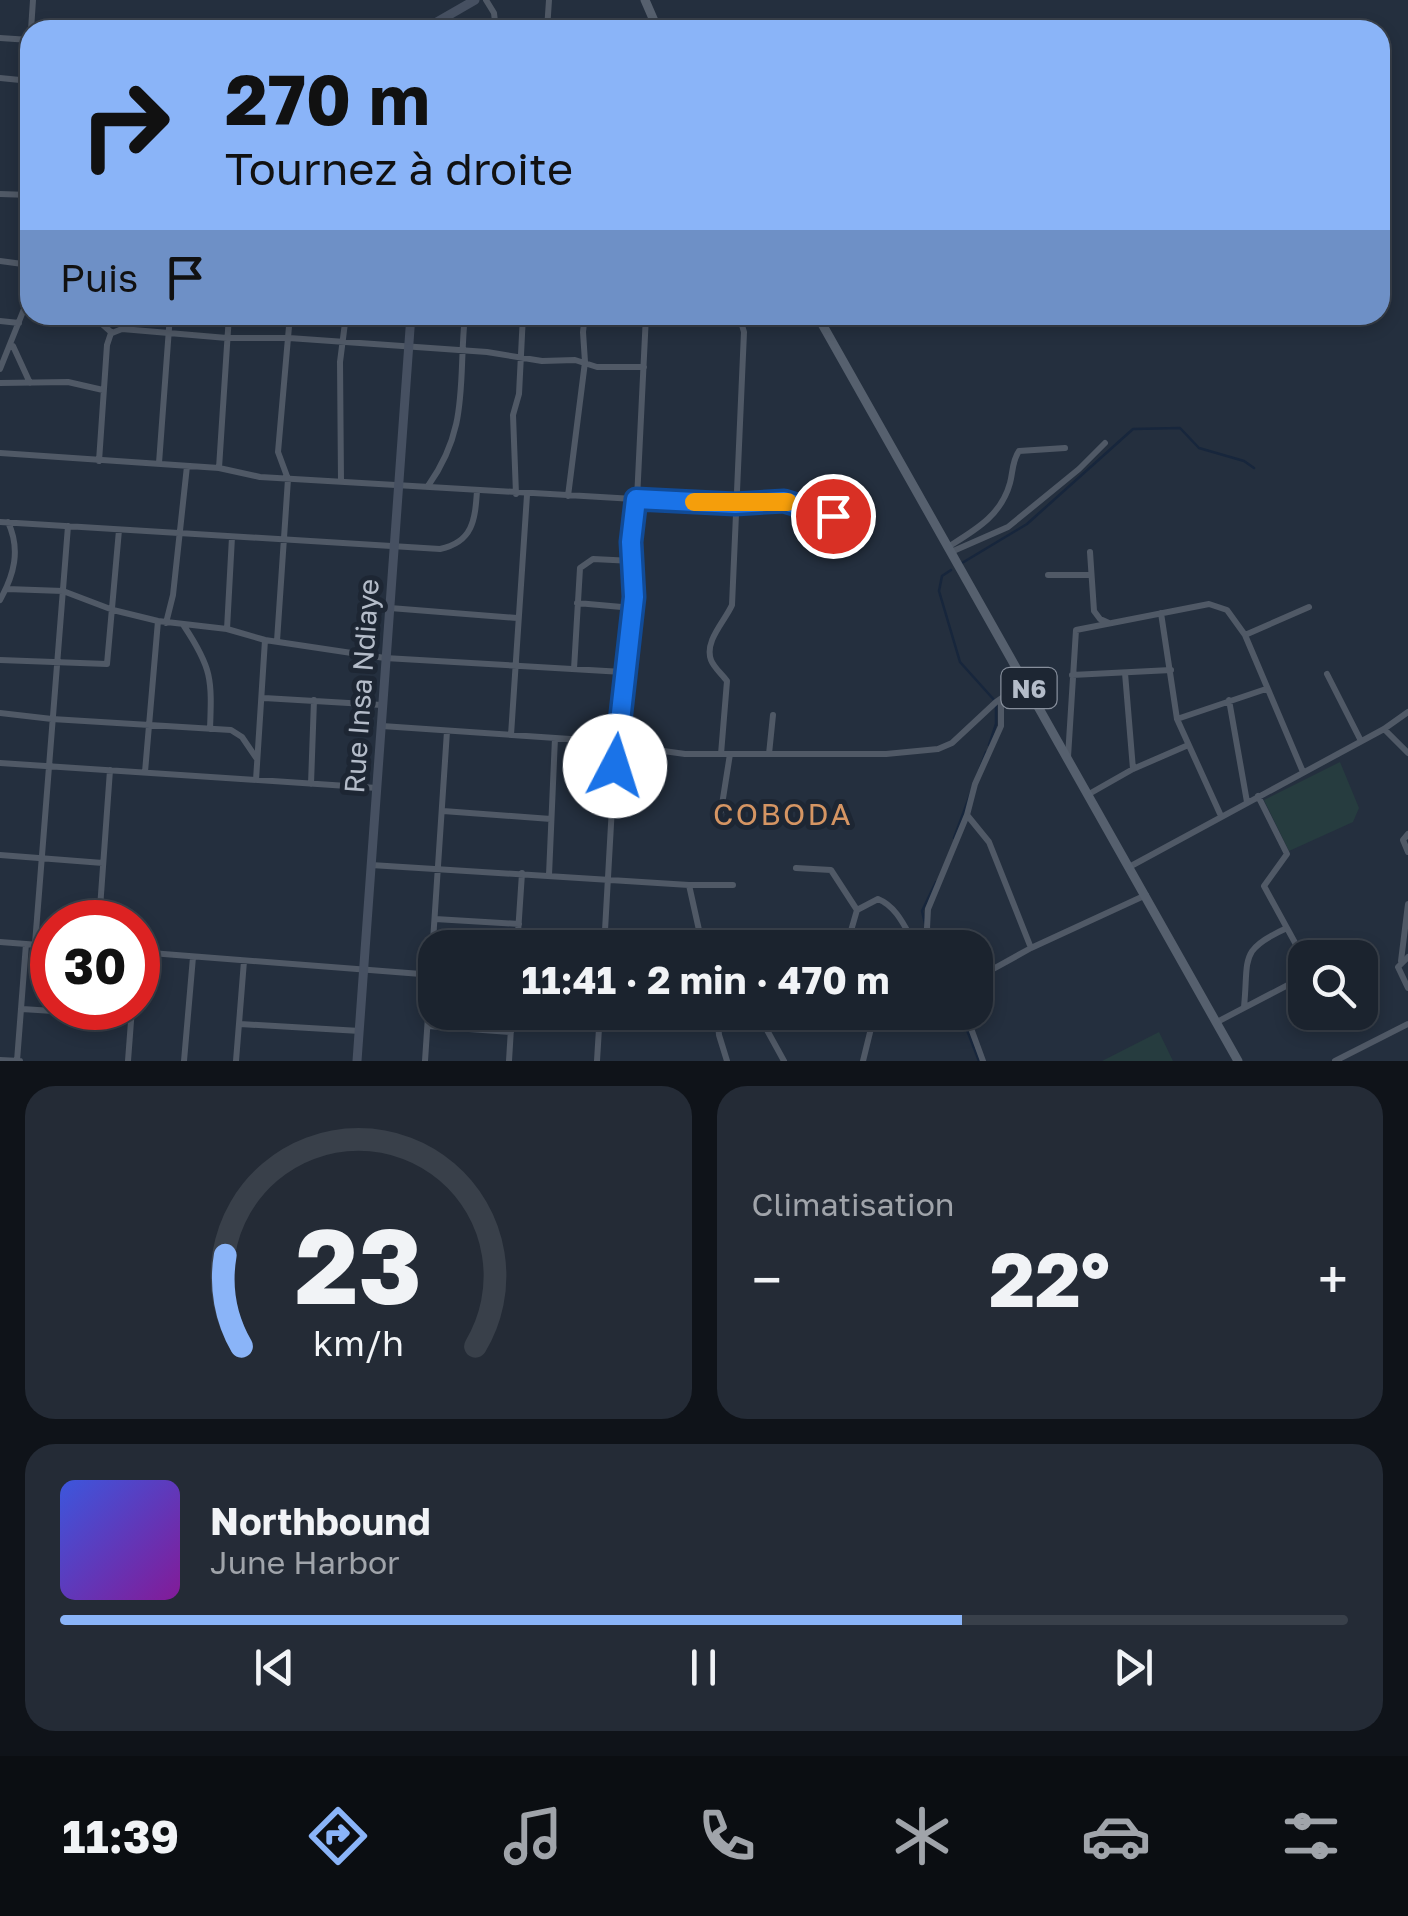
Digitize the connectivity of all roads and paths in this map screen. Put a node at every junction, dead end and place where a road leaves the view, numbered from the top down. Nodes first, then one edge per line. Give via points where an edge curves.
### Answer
1 (475, 0) edge
2 (441, 20) edge
3 (0, 321) edge
4 (19, 322) joint
5 (103, 325) edge
6 (169, 325) edge
7 (228, 325) edge
8 (290, 325) edge
9 (345, 325) edge
10 (410, 325) edge
11 (464, 325) edge
12 (522, 325) edge
13 (586, 325) edge
14 (646, 325) edge
15 (742, 325) edge
16 (824, 325) edge
17 (112, 333) junction
18 (168, 334) junction
19 (227, 338) junction
20 (289, 338) junction
21 (12, 344) junction
22 (342, 344) junction
23 (408, 348) junction
24 (462, 350) junction
25 (521, 355) junction
26 (585, 362) junction
27 (644, 367) junction
28 (0, 369) edge
29 (0, 383) edge
30 (30, 384) junction
31 (103, 390) junction
32 (1105, 443) dead end
33 (0, 444) edge
34 (1065, 448) dead end
35 (4, 454) edge
36 (99, 461) junction
37 (159, 464) junction
38 (188, 466) junction
39 (219, 468) junction
40 (288, 479) junction
41 (341, 481) junction
42 (398, 485) junction
43 (428, 486) junction
44 (477, 491) junction
45 (516, 494) junction
46 (527, 495) junction
47 (568, 496) junction
48 (636, 499) junction
49 (735, 504) junction
50 (4, 522) edge
51 (68, 526) junction
52 (119, 530) junction
53 (841, 530) dead end
54 (179, 534) junction
55 (232, 537) junction
56 (286, 540) junction
57 (394, 548) junction
58 (950, 550) junction
59 (1090, 552) dead end
60 (633, 561) junction
61 (1048, 575) dead end
62 (1091, 575) junction
63 (6, 588) junction
64 (63, 591) junction
65 (0, 600) edge
66 (576, 602) junction
67 (1309, 607) dead end
68 (389, 608) junction
69 (633, 608) junction
70 (112, 610) junction
71 (1161, 613) junction
72 (518, 618) junction
73 (162, 622) junction
74 (184, 625) junction
75 (1114, 625) junction
76 (228, 629) junction
77 (1245, 634) junction
78 (265, 640) junction
79 (277, 641) junction
80 (385, 658) junction
81 (0, 660) edge
82 (58, 664) junction
83 (516, 666) junction
84 (574, 669) junction
85 (1171, 670) junction
86 (624, 672) junction
87 (1125, 672) junction
88 (1072, 674) junction
89 (1327, 674) dead end
90 (1025, 682) junction
91 (1266, 688) junction
92 (264, 698) junction
93 (1001, 698) junction
94 (314, 700) junction
95 (1229, 700) junction
96 (382, 705) junction
97 (1408, 712) edge
98 (0, 713) edge
99 (773, 715) dead end
100 (1176, 719) junction
101 (52, 720) junction
102 (149, 725) junction
103 (380, 726) junction
104 (210, 729) junction
105 (1384, 729) junction
106 (447, 731) junction
107 (511, 735) junction
108 (555, 738) junction
109 (1360, 739) junction
110 (617, 744) junction
111 (1186, 746) junction
112 (1408, 753) edge
113 (725, 754) junction
114 (769, 754) junction
115 (1068, 757) junction
116 (257, 758) junction
117 (0, 763) edge
118 (49, 767) junction
119 (1134, 769) junction
120 (110, 770) junction
121 (145, 772) junction
122 (1303, 772) junction
123 (256, 780) junction
124 (311, 784) junction
125 (376, 788) junction
126 (1089, 794) junction
127 (1258, 796) junction
128 (1247, 802) junction
129 (442, 811) junction
130 (721, 811) dead end
131 (967, 814) junction
132 (1221, 816) junction
133 (551, 819) junction
134 (1408, 834) edge
135 (1408, 852) edge
136 (0, 855) edge
137 (42, 858) junction
138 (103, 863) junction
139 (371, 865) junction
140 (1131, 866) junction
141 (796, 868) dead end
142 (438, 869) junction
143 (522, 873) junction
144 (549, 875) junction
145 (607, 880) junction
146 (688, 884) junction
147 (734, 885) dead end
148 (1147, 895) junction
149 (36, 900) edge
150 (100, 900) edge
151 (1408, 904) edge
152 (857, 910) junction
153 (435, 919) junction
154 (518, 924) junction
155 (1287, 928) junction
156 (435, 930) edge
157 (518, 930) edge
158 (605, 930) edge
159 (699, 930) edge
160 (851, 930) edge
161 (906, 930) edge
162 (928, 930) edge
163 (1294, 940) edge
164 (0, 942) edge
165 (30, 944) joint
166 (1031, 948) junction
167 (160, 954) edge
168 (193, 956) junction
169 (1404, 959) edge
170 (244, 960) junction
171 (993, 969) edge
172 (364, 970) junction
173 (418, 974) edge
174 (1288, 985) edge
175 (1408, 988) edge
176 (1244, 1007) junction
177 (22, 1009) junction
178 (30, 1009) edge
179 (1217, 1022) junction
180 (240, 1024) junction
181 (1408, 1024) edge
182 (130, 1030) edge
183 (428, 1030) edge
184 (483, 1030) edge
185 (599, 1030) edge
186 (718, 1030) edge
187 (767, 1030) edge
188 (871, 1030) edge
189 (972, 1030) edge
190 (360, 1031) junction
191 (511, 1032) joint
192 (0, 1060) edge
193 (19, 1061) edge
194 (128, 1061) edge
195 (184, 1061) edge
196 (236, 1061) edge
197 (357, 1061) edge
198 (425, 1061) edge
199 (509, 1061) edge
200 (597, 1061) edge
201 (727, 1061) edge
202 (784, 1061) edge
203 (863, 1061) edge
204 (984, 1061) edge
205 (1238, 1061) edge
206 (1335, 1061) edge

1 - 2 main road
3 - 4 street
4 - 21 street
5 - 17 street
6 - 18 street
7 - 19 street
8 - 20 street
9 - 22 street
10 - 23 main road, Rue Insa Ndiaye
11 - 24 street
12 - 25 street
13 - 26 street
14 - 27 street
15 - 49 street
16 - 58 main road, N6
17 - 18 street via 122,328
17 - 31 street
18 - 19 street
18 - 37 street
19 - 20 street
19 - 39 street
20 - 22 street
20 - 40 street via 278,452
21 - 28 street
21 - 30 street
22 - 23 street
22 - 41 street
23 - 24 street
23 - 42 main road, Rue Insa Ndiaye
24 - 25 street
24 - 43 street via 452,447
25 - 26 street
25 - 45 street via 513,415
26 - 27 street
26 - 47 street
27 - 48 street
29 - 30 street
30 - 31 street via 68,382
31 - 36 street
32 - 58 street via 1008,527
33 - 35 street
34 - 58 street via 1019,452 996,512
35 - 36 street
36 - 37 street
37 - 38 street
38 - 39 street
38 - 54 street
39 - 40 street
40 - 41 street
40 - 56 street
41 - 42 street
42 - 43 street
42 - 57 main road, Rue Insa Ndiaye
43 - 44 street
44 - 45 street
44 - 57 street via 473,525 463,540 440,549
45 - 46 street
46 - 47 street
46 - 72 street
47 - 48 street
48 - 49 street
48 - 60 street
49 - 53 street via 790,502 833,516
49 - 113 street via 732,606 710,656 727,680
50 - 51 street
50 - 63 street via 16,555
51 - 52 street
51 - 64 street
52 - 54 street
52 - 70 street
54 - 55 street
54 - 73 street via 173,595
55 - 56 street
55 - 76 street
56 - 57 street
56 - 79 street
57 - 68 main road, Rue Insa Ndiaye
58 - 90 main road, N6
59 - 62 street
60 - 66 street via 586,562
60 - 69 street
61 - 62 street
62 - 75 street via 1094,611
63 - 64 street
63 - 65 street
64 - 70 street
64 - 82 street
66 - 69 street
66 - 84 street
67 - 77 street
68 - 72 street
68 - 80 main road, Rue Insa Ndiaye
69 - 86 street
70 - 73 street
70 - 82 street via 107,664
71 - 75 street
71 - 77 street via 1220,606
71 - 85 street
72 - 83 street
73 - 74 street
73 - 102 street
74 - 76 street
74 - 104 street via 209,672
75 - 88 street via 1076,630
76 - 78 street
77 - 91 street
78 - 79 street
78 - 92 street
79 - 80 street
80 - 83 street
80 - 96 main road, Rue Insa Ndiaye
81 - 82 street
82 - 101 street
83 - 84 street
83 - 107 street
84 - 86 street
85 - 87 street
85 - 100 street
86 - 110 street
87 - 88 street
87 - 119 street
88 - 115 street
89 - 109 street
90 - 93 street
90 - 115 main road, N6
91 - 95 street
91 - 122 street
92 - 94 street
92 - 116 street
93 - 114 street via 964,736 938,749
93 - 131 street via 1000,726
94 - 96 street
94 - 124 street
95 - 100 street
95 - 128 street
96 - 103 main road, Rue Insa Ndiaye
97 - 105 street
98 - 101 street
99 - 114 street
100 - 111 street
101 - 102 street
101 - 118 street
102 - 104 street
102 - 121 street
103 - 106 street
103 - 125 main road, Rue Insa Ndiaye
104 - 116 street via 231,730
105 - 109 street
105 - 112 street
106 - 107 street
106 - 129 street
107 - 108 street
108 - 110 street
108 - 133 street
109 - 122 street
110 - 113 street
110 - 145 street
111 - 119 street
111 - 132 street
113 - 114 street
113 - 130 street
115 - 126 main road, N6
116 - 123 street
117 - 118 street
118 - 120 street
118 - 137 street
119 - 126 street
120 - 121 street
120 - 138 street
121 - 123 street
122 - 127 street
123 - 124 street
124 - 125 street
125 - 139 main road, Rue Insa Ndiaye
126 - 140 main road, N6
127 - 128 street
127 - 155 street via 1286,852 1264,886
128 - 132 street
129 - 133 street
129 - 142 street
131 - 162 street via 928,909
131 - 166 street via 989,842
132 - 140 street
133 - 144 street
134 - 135 street
136 - 137 street
137 - 138 street
137 - 149 street
138 - 150 street
139 - 142 street
139 - 172 main road, Rue Insa Ndiaye
140 - 148 main road, N6
141 - 152 street via 831,870
142 - 143 street
142 - 153 street
143 - 144 street
143 - 154 street
144 - 145 street
145 - 146 street
145 - 158 street
146 - 147 street
146 - 159 street
148 - 166 street
148 - 179 main road, N6
151 - 169 street
152 - 160 street
152 - 161 street via 885,901
153 - 154 street
153 - 156 street
154 - 157 street
155 - 163 street
155 - 176 street via 1251,950
164 - 165 street
165 - 177 street
166 - 171 street
167 - 168 street
168 - 170 street
168 - 195 street
169 - 175 street via 1398,967
170 - 172 street
170 - 180 street
172 - 173 street
172 - 190 main road, Rue Insa Ndiaye
174 - 176 street
176 - 179 street
177 - 178 street
177 - 193 street
179 - 205 main road, N6
180 - 190 street
180 - 196 street
181 - 206 street
182 - 194 street
183 - 198 street
184 - 191 street
185 - 200 street
186 - 201 street
187 - 202 street
188 - 203 street
189 - 204 street
190 - 197 main road, Rue Insa Ndiaye
191 - 199 street
192 - 193 street

